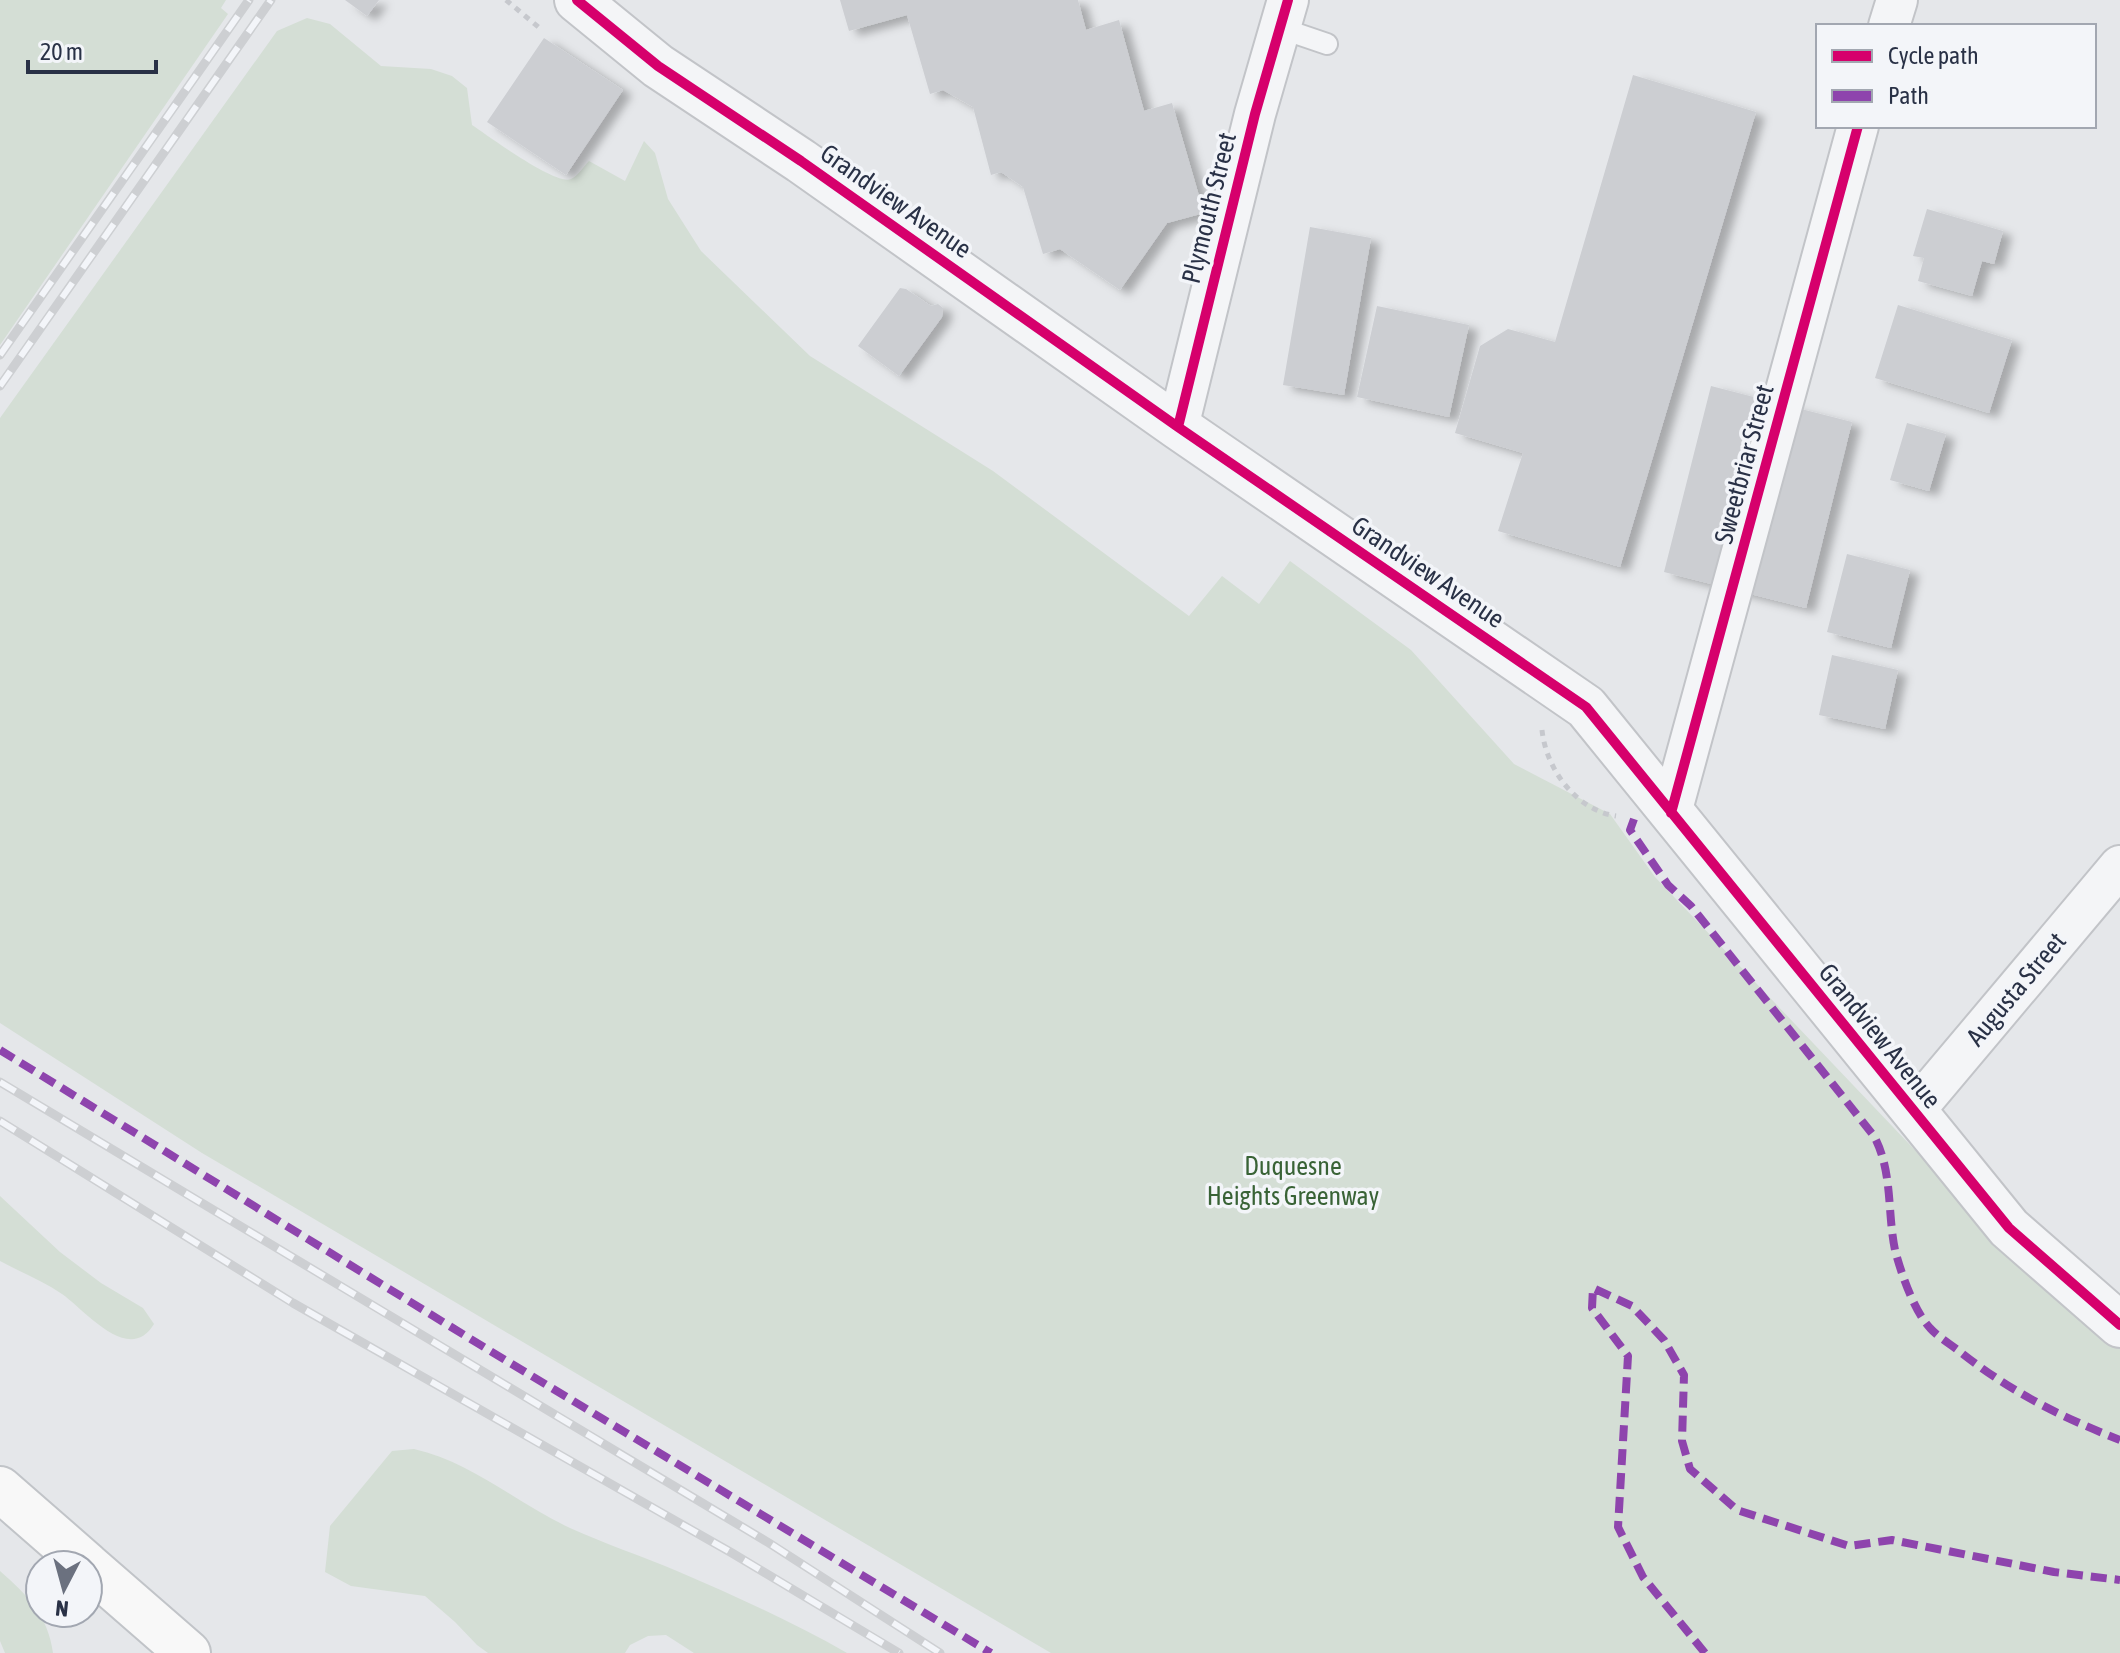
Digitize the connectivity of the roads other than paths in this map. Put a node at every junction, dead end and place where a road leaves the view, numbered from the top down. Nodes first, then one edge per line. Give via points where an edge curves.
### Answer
1 (1897, 0) edge
2 (585, 3) edge
3 (1284, 14) edge
4 (1890, 24) edge
5 (1327, 44) dead end
6 (1857, 128) edge
7 (1178, 427) junction
8 (1671, 813) junction
9 (2120, 866) edge
10 (1913, 1112) junction
11 (2120, 1325) edge
12 (0, 1489) edge
13 (68, 1549) edge
14 (104, 1581) edge
15 (188, 1653) edge

1 - 4 street
2 - 7 street, Grandview Avenue via 658,66
3 - 5 lane
3 - 7 street, Plymouth Street
6 - 8 street, Sweetbriar Street
7 - 8 street, Grandview Avenue via 1586,707
8 - 10 street, Grandview Avenue
9 - 10 street, Augusta Street
10 - 11 street, Grandview Avenue via 2009,1228
12 - 13 main road
14 - 15 main road

